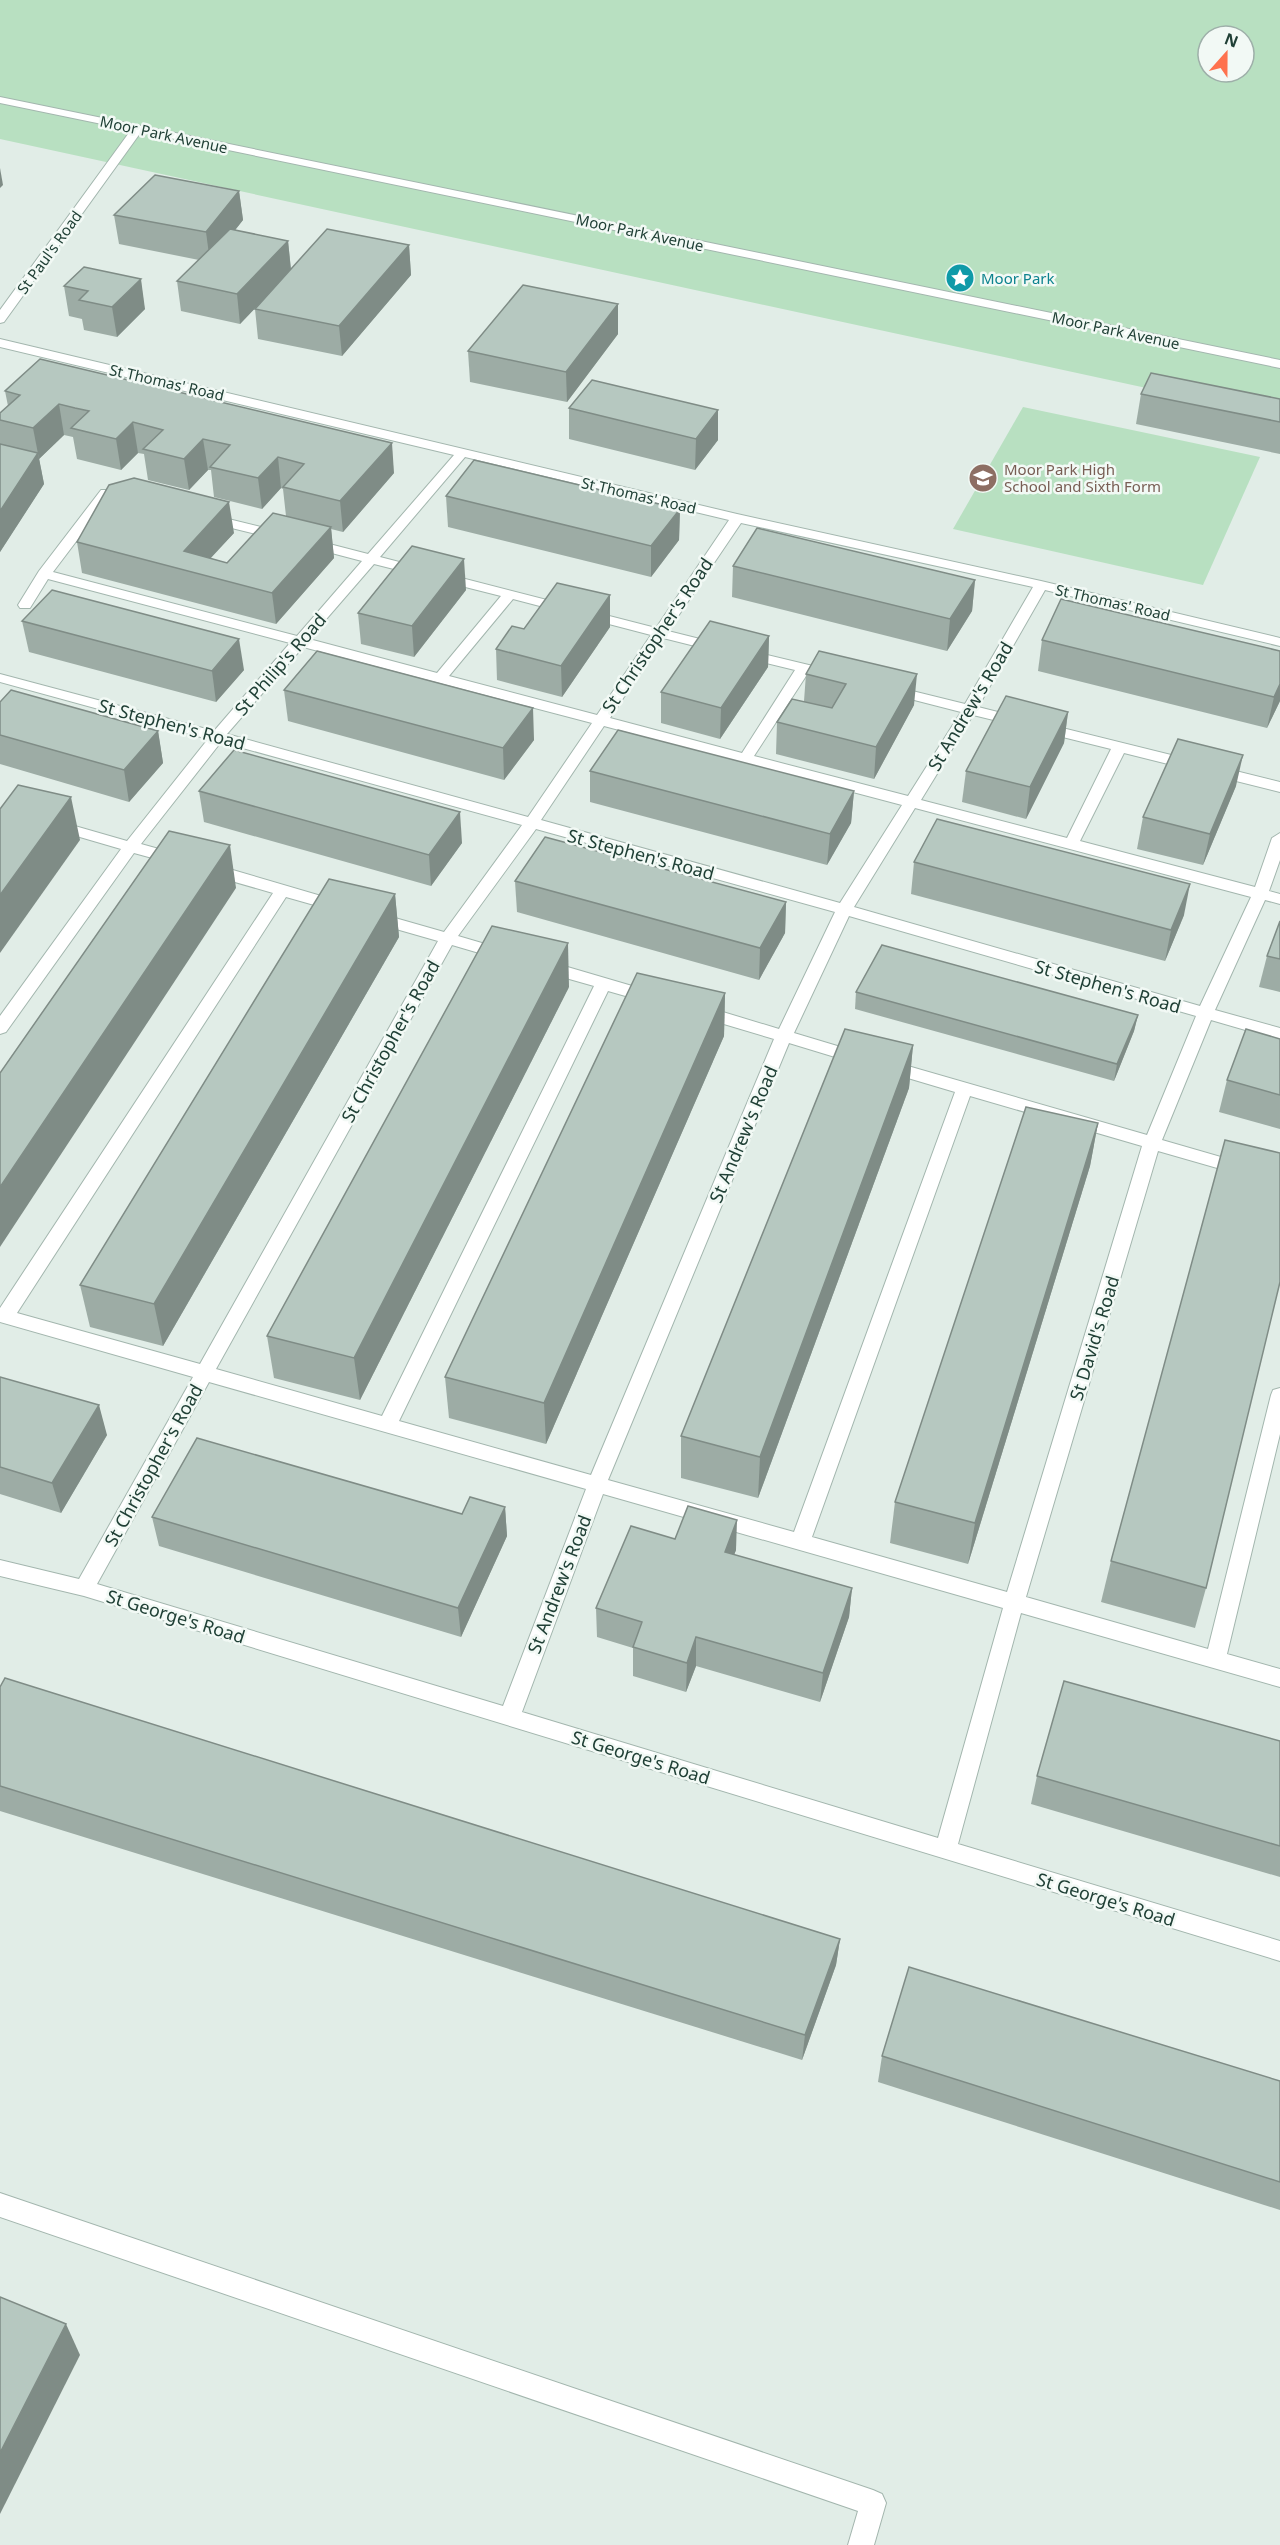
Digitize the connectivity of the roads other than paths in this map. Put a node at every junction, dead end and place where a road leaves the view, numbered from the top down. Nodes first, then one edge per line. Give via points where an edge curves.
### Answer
1 (0, 100) edge
2 (138, 129) junction
3 (0, 319) edge
4 (0, 343) edge
5 (1280, 364) edge
6 (463, 452) junction
7 (129, 499) edge
8 (198, 516) edge
9 (737, 518) junction
10 (370, 559) junction
11 (44, 574) junction
12 (1041, 585) junction
13 (510, 594) junction
14 (25, 605) dead end
15 (658, 633) junction
16 (1280, 642) edge
17 (299, 643) junction
18 (804, 668) junction
19 (0, 678) edge
20 (439, 679) junction
21 (848, 679) edge
22 (882, 687) edge
23 (969, 710) junction
24 (599, 720) junction
25 (218, 736) junction
26 (1120, 746) junction
27 (745, 759) junction
28 (1280, 787) edge
29 (910, 803) junction
30 (43, 821) edge
31 (531, 824) junction
32 (1280, 838) edge
33 (1071, 845) junction
34 (131, 846) junction
35 (282, 891) junction
36 (1260, 894) junction
37 (1280, 899) edge
38 (844, 909) junction
39 (447, 939) junction
40 (604, 984) junction
41 (669, 1002) edge
42 (690, 1009) edge
43 (1205, 1014) junction
44 (0, 1028) edge
45 (1280, 1034) edge
46 (784, 1036) junction
47 (964, 1089) junction
48 (1152, 1143) junction
49 (1280, 1180) edge
50 (3, 1315) edge
51 (204, 1373) junction
52 (1280, 1395) edge
53 (387, 1425) junction
54 (597, 1484) junction
55 (800, 1542) junction
56 (0, 1568) edge
57 (84, 1588) junction
58 (1014, 1603) junction
59 (1215, 1660) junction
60 (1280, 1678) edge
61 (510, 1716) junction
62 (945, 1851) junction
63 (1280, 1952) edge
64 (0, 2205) edge
65 (861, 2545) edge

1 - 2 street, Moor Park Avenue
2 - 3 street, St Paul's Road
2 - 5 street, Moor Park Avenue
4 - 6 street, St Thomas' Road
6 - 9 street, St Thomas' Road
6 - 10 street, St Philip's Road
7 - 11 street via 106,493
8 - 10 street
9 - 12 street, St Thomas' Road
9 - 15 street, St Christopher's Road
10 - 13 street
10 - 17 street, St Philip's Road
11 - 14 street
11 - 17 street
12 - 16 street, St Thomas' Road
12 - 23 street, St Andrew's Road
13 - 15 street
13 - 20 street
15 - 18 street
15 - 24 street, St Christopher's Road
17 - 20 street
17 - 25 street, St Philip's Road
18 - 21 street
18 - 27 street
19 - 25 street, St Stephen's Road
20 - 24 street
22 - 23 street
23 - 26 street
23 - 29 street, St Andrew's Road
24 - 27 street
24 - 31 street, St Christopher's Road
25 - 31 street, St Stephen's Road
25 - 34 street, St Philip's Road
26 - 28 street
26 - 33 street
27 - 29 street
29 - 33 street
29 - 38 street, St Andrew's Road
30 - 34 street
31 - 38 street, St Stephen's Road
31 - 39 street, St Christopher's Road
32 - 36 street, St David's Road
33 - 36 street
34 - 35 street
34 - 44 street, St Philip's Road
35 - 39 street
35 - 50 street
36 - 37 street
36 - 43 street, St David's Road
38 - 43 street, St Stephen's Road
38 - 46 street, St Andrew's Road
39 - 40 street
39 - 51 street, St Christopher's Road
40 - 41 street
40 - 53 street
42 - 46 street
43 - 45 street, St Stephen's Road
43 - 48 street, St David's Road
46 - 47 street
46 - 54 street, St Andrew's Road
47 - 48 street
47 - 55 street
48 - 49 street
48 - 58 street, St David's Road
50 - 51 street
51 - 53 street
51 - 57 street, St Christopher's Road
52 - 59 street
53 - 54 street
54 - 55 street
54 - 61 street, St Andrew's Road
55 - 58 street
56 - 57 street, St George's Road
57 - 61 street, St George's Road
58 - 59 street
58 - 62 street, St David's Road
59 - 60 street
61 - 62 street, St George's Road
62 - 63 street, St George's Road
64 - 65 street via 873,2503

